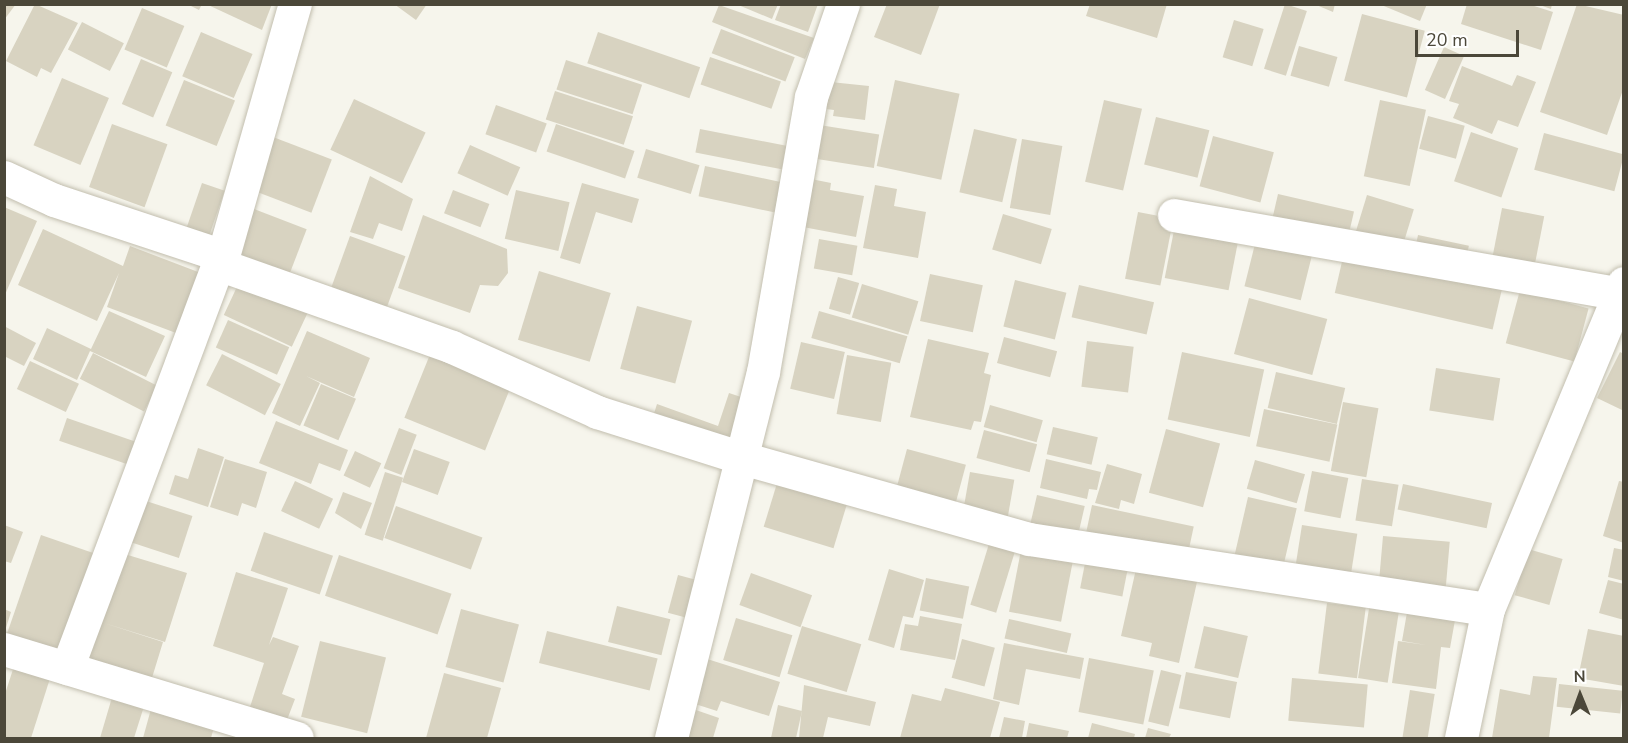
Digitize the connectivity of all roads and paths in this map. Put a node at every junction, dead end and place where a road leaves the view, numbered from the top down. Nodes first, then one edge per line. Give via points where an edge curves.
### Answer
1 (295, 4) edge
2 (843, 4) edge
3 (4, 177) edge
4 (1173, 215) dead end
5 (220, 260) junction
6 (1621, 288) edge
7 (739, 457) junction
8 (1488, 609) junction
9 (4, 649) edge
10 (68, 668) junction
11 (294, 738) edge
12 (670, 738) edge
13 (1461, 738) edge

1 - 5 street
2 - 7 street via 811,97 763,372
3 - 5 street via 54,200
4 - 6 street
5 - 7 street via 452,347 597,412
5 - 10 street
6 - 8 street
7 - 8 street via 1029,539
7 - 12 street
8 - 13 street
9 - 10 street
10 - 11 street

